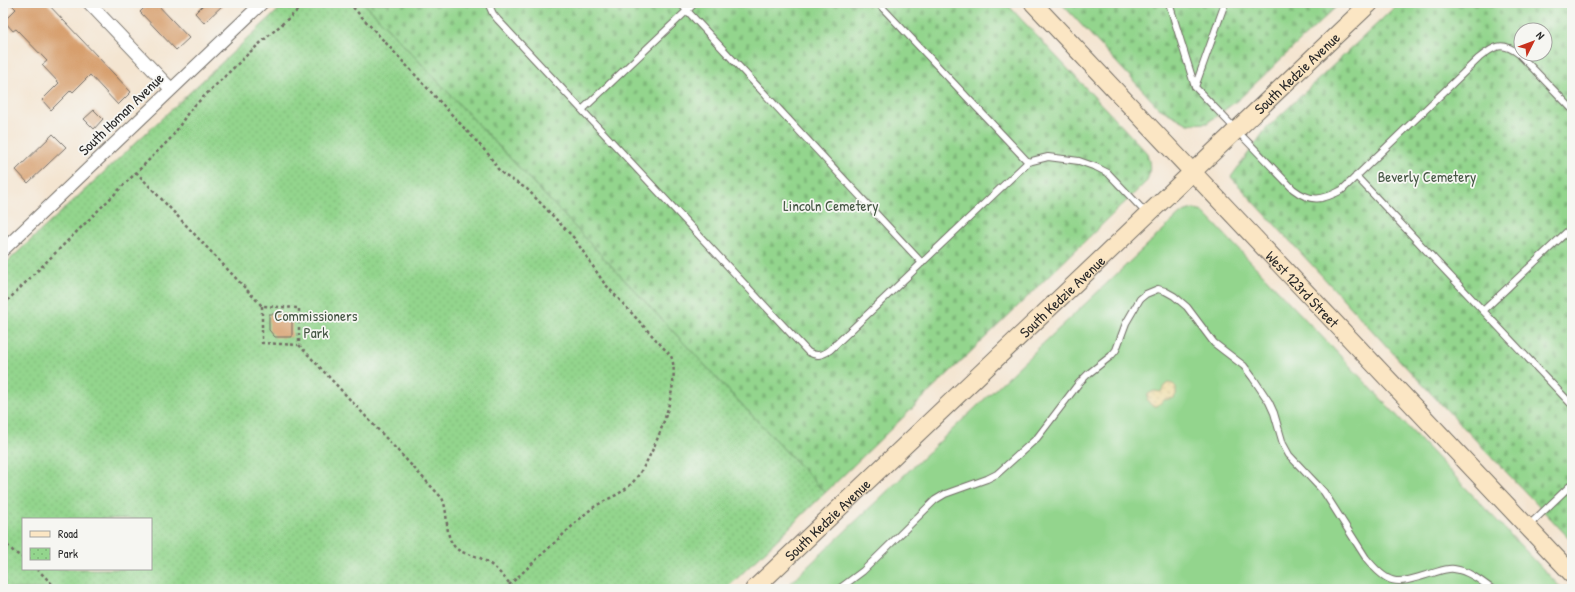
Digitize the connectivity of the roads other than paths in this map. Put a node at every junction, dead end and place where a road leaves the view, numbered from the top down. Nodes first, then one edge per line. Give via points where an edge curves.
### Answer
1 (89, 3) edge
2 (262, 3) edge
3 (488, 3) edge
4 (680, 3) edge
5 (695, 3) edge
6 (878, 3) edge
7 (1033, 3) edge
8 (1169, 3) edge
9 (1225, 3) edge
10 (1370, 3) edge
11 (687, 11) junction
12 (1195, 87) junction
13 (170, 89) junction
14 (1572, 109) edge
15 (582, 110) junction
16 (1236, 130) junction
17 (1028, 162) junction
18 (1191, 172) junction
19 (1356, 176) junction
20 (1147, 214) junction
21 (1572, 227) edge
22 (3, 250) edge
23 (922, 262) junction
24 (1483, 311) junction
25 (1572, 406) edge
26 (1572, 484) edge
27 (1527, 527) junction
28 (1572, 574) edge
29 (754, 589) edge
30 (839, 589) edge
31 (1492, 589) edge

1 - 13 street
2 - 13 street, South Homan Avenue
3 - 15 lane via 492,14
4 - 11 lane
5 - 11 lane
6 - 17 lane
7 - 18 main road, West 123rd Street
8 - 12 lane
9 - 12 lane
10 - 16 main road, South Kedzie Avenue
11 - 15 lane
11 - 23 lane
12 - 16 lane
13 - 22 street, South Homan Avenue
14 - 19 lane via 1519,54 1511,47 1500,45 1479,58
15 - 23 lane via 813,355 830,350
16 - 18 main road, South Kedzie Avenue
16 - 19 lane via 1301,196 1314,199 1328,197 1342,190
17 - 20 lane via 1048,157 1079,161 1096,167 1108,173
17 - 23 lane
18 - 20 main road, South Kedzie Avenue
18 - 27 main road, West 123rd Street
19 - 24 lane
20 - 29 main road, South Kedzie Avenue
21 - 24 lane
24 - 25 lane
26 - 27 lane
27 - 28 main road, West 123rd Street
30 - 31 lane via 863,571 935,500 997,474 1037,438 1079,383 1116,350 1126,323 1140,299 1158,289 1174,296 1187,307 1214,343 1244,366 1269,402 1289,455 1324,492 1374,568 1395,582 1454,569 1470,574

